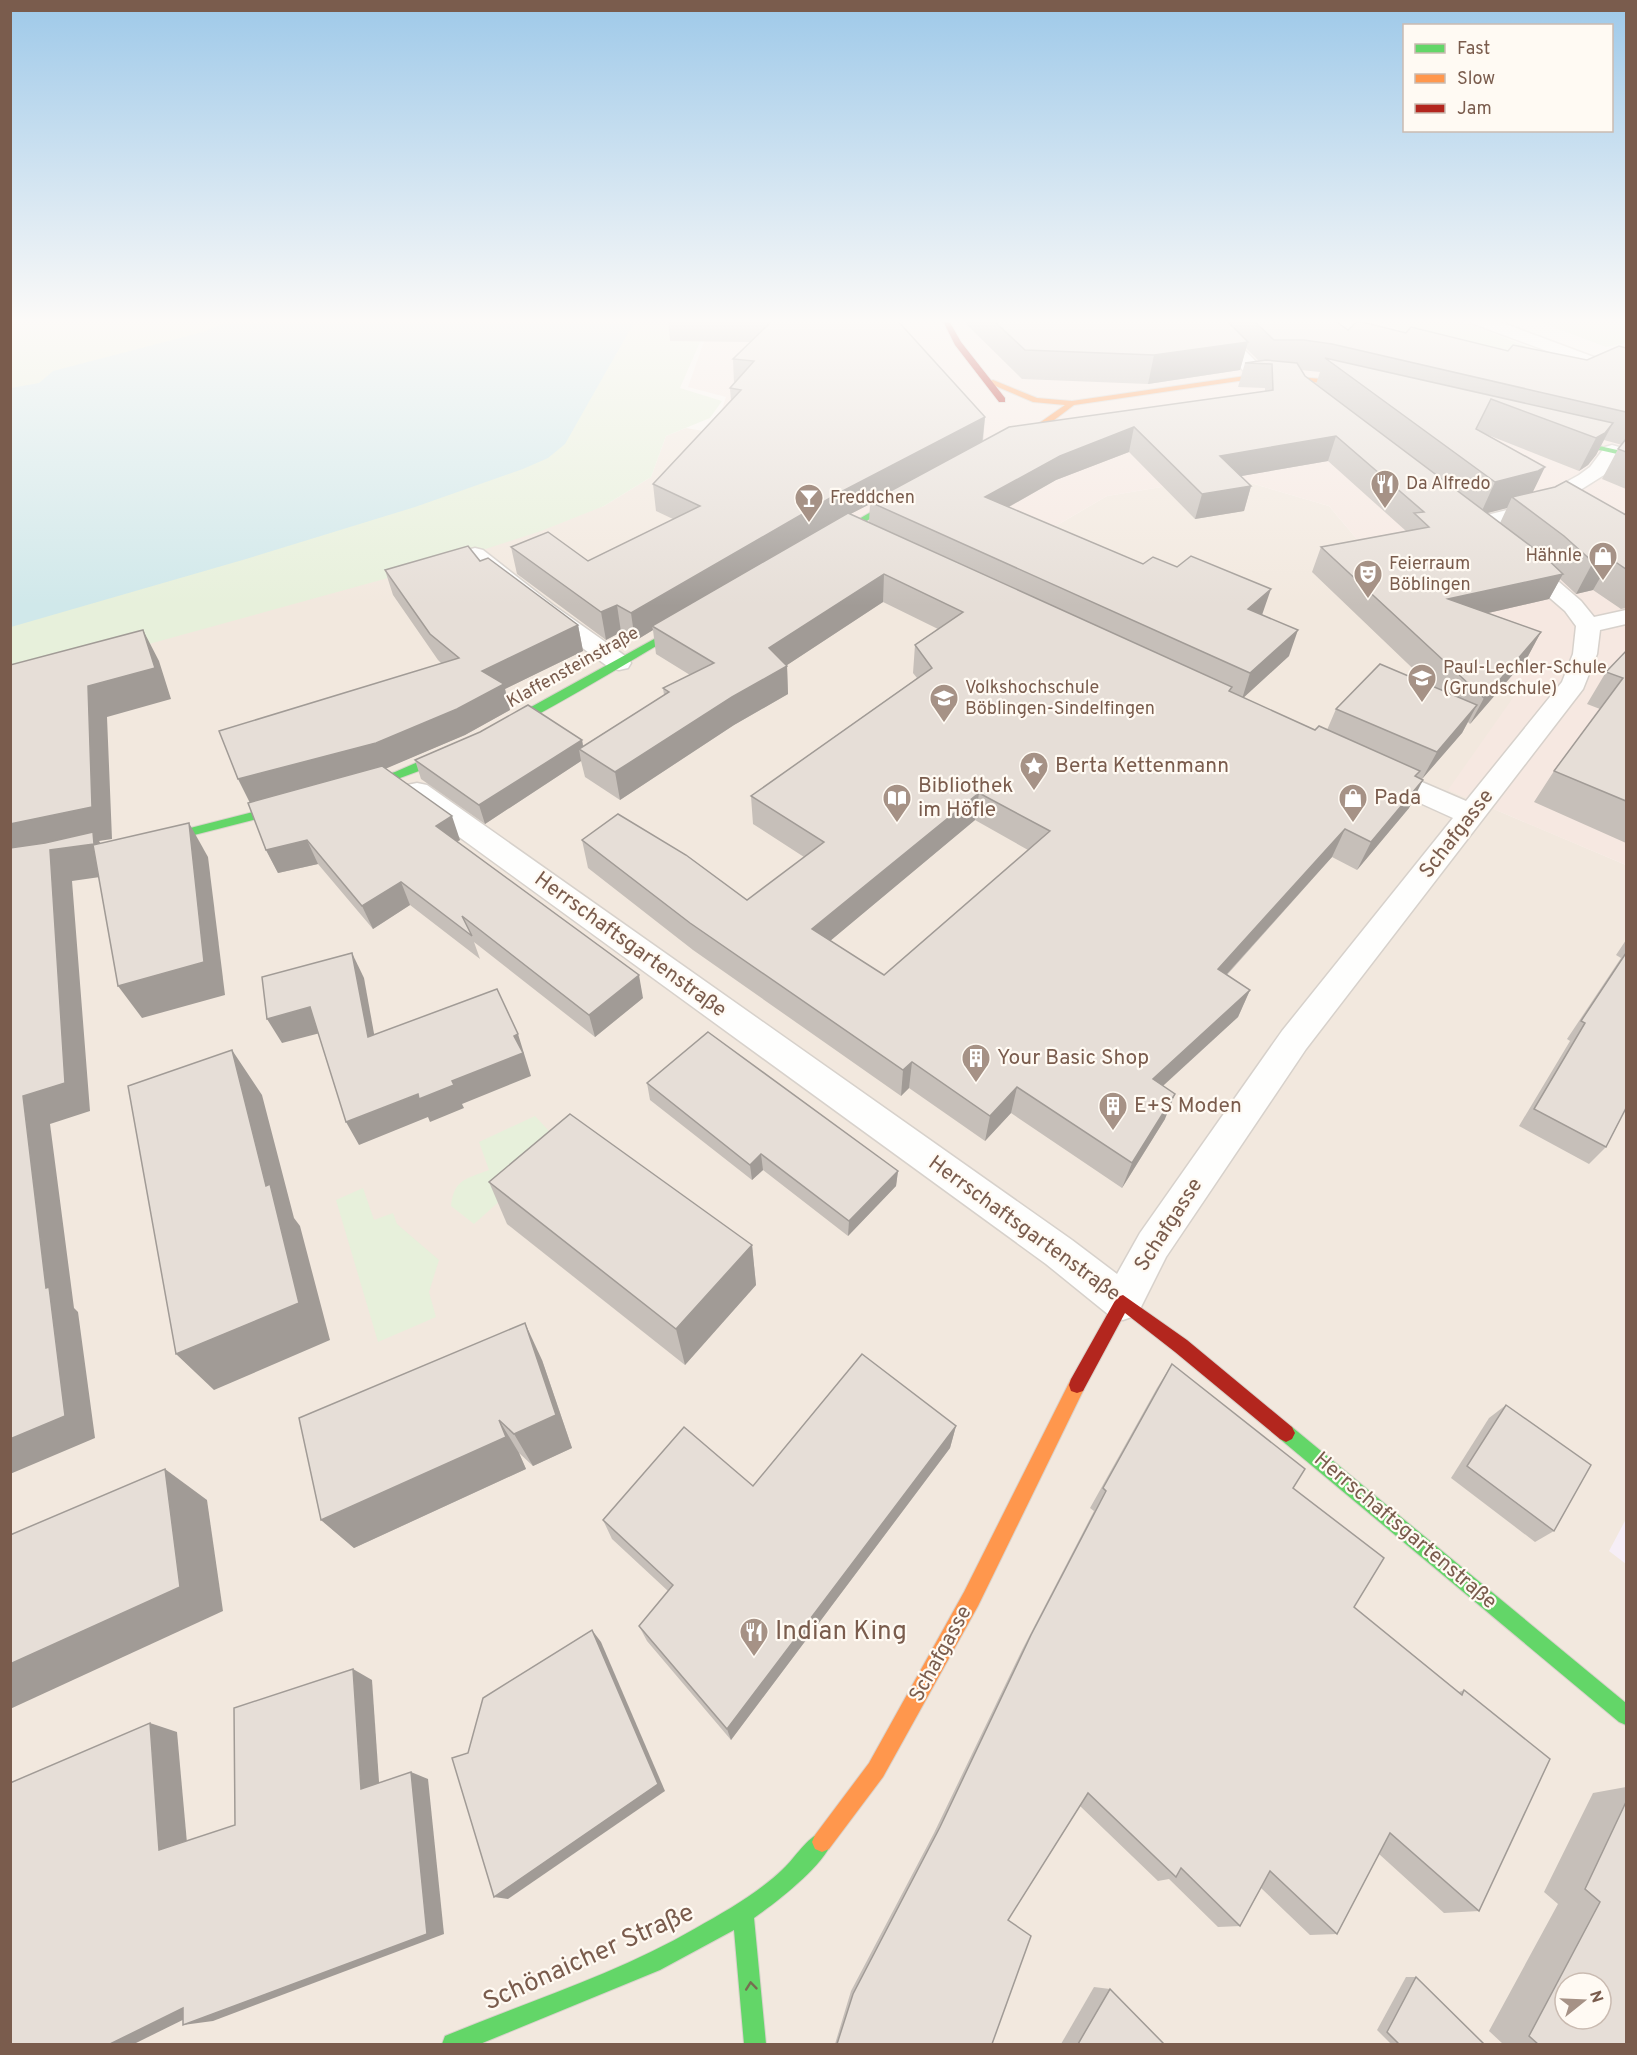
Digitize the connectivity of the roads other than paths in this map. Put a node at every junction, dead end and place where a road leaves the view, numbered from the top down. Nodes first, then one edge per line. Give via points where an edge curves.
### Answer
1 (1009, 415) edge
2 (1057, 415) edge
3 (1014, 424) junction
4 (1544, 435) edge
5 (993, 448) edge
6 (1619, 453) edge
7 (922, 486) edge
8 (1456, 512) edge
9 (1474, 525) junction
10 (846, 528) junction
11 (868, 538) edge
12 (808, 552) edge
13 (475, 555) edge
14 (711, 610) edge
15 (1626, 617) edge
16 (1587, 625) junction
17 (619, 663) junction
18 (1352, 761) edge
19 (396, 777) junction
20 (336, 794) edge
21 (313, 800) edge
22 (1472, 815) junction
23 (134, 846) edge
24 (1123, 1302) junction
25 (1626, 1715) edge
26 (743, 1913) junction
27 (453, 2044) edge
28 (755, 2044) edge

1 - 3 main road
2 - 3 main road via 1038,428
3 - 5 main road
4 - 6 main road
6 - 9 street via 1586,479 1531,511
7 - 10 main road
8 - 9 street
9 - 16 street via 1540,575
10 - 11 street
10 - 12 main road
13 - 17 street
14 - 17 main road, Klaffensteinstraße
15 - 16 street
16 - 22 street, Schafgasse via 1585,654 1574,684
17 - 19 main road, Klaffensteinstraße via 475,743
18 - 22 street
19 - 20 main road, Klaffensteinstraße
19 - 24 street, Herrschaftsgartenstraße via 1059,1252
21 - 23 main road
22 - 24 street, Schafgasse via 1294,1040 1153,1245
24 - 25 main road, Herrschaftsgartenstraße
24 - 26 main road, Schafgasse via 1089,1360 971,1599 876,1770 807,1862
26 - 27 main road, Schönaicher Straße via 653,1962
28 -> 26 main road

